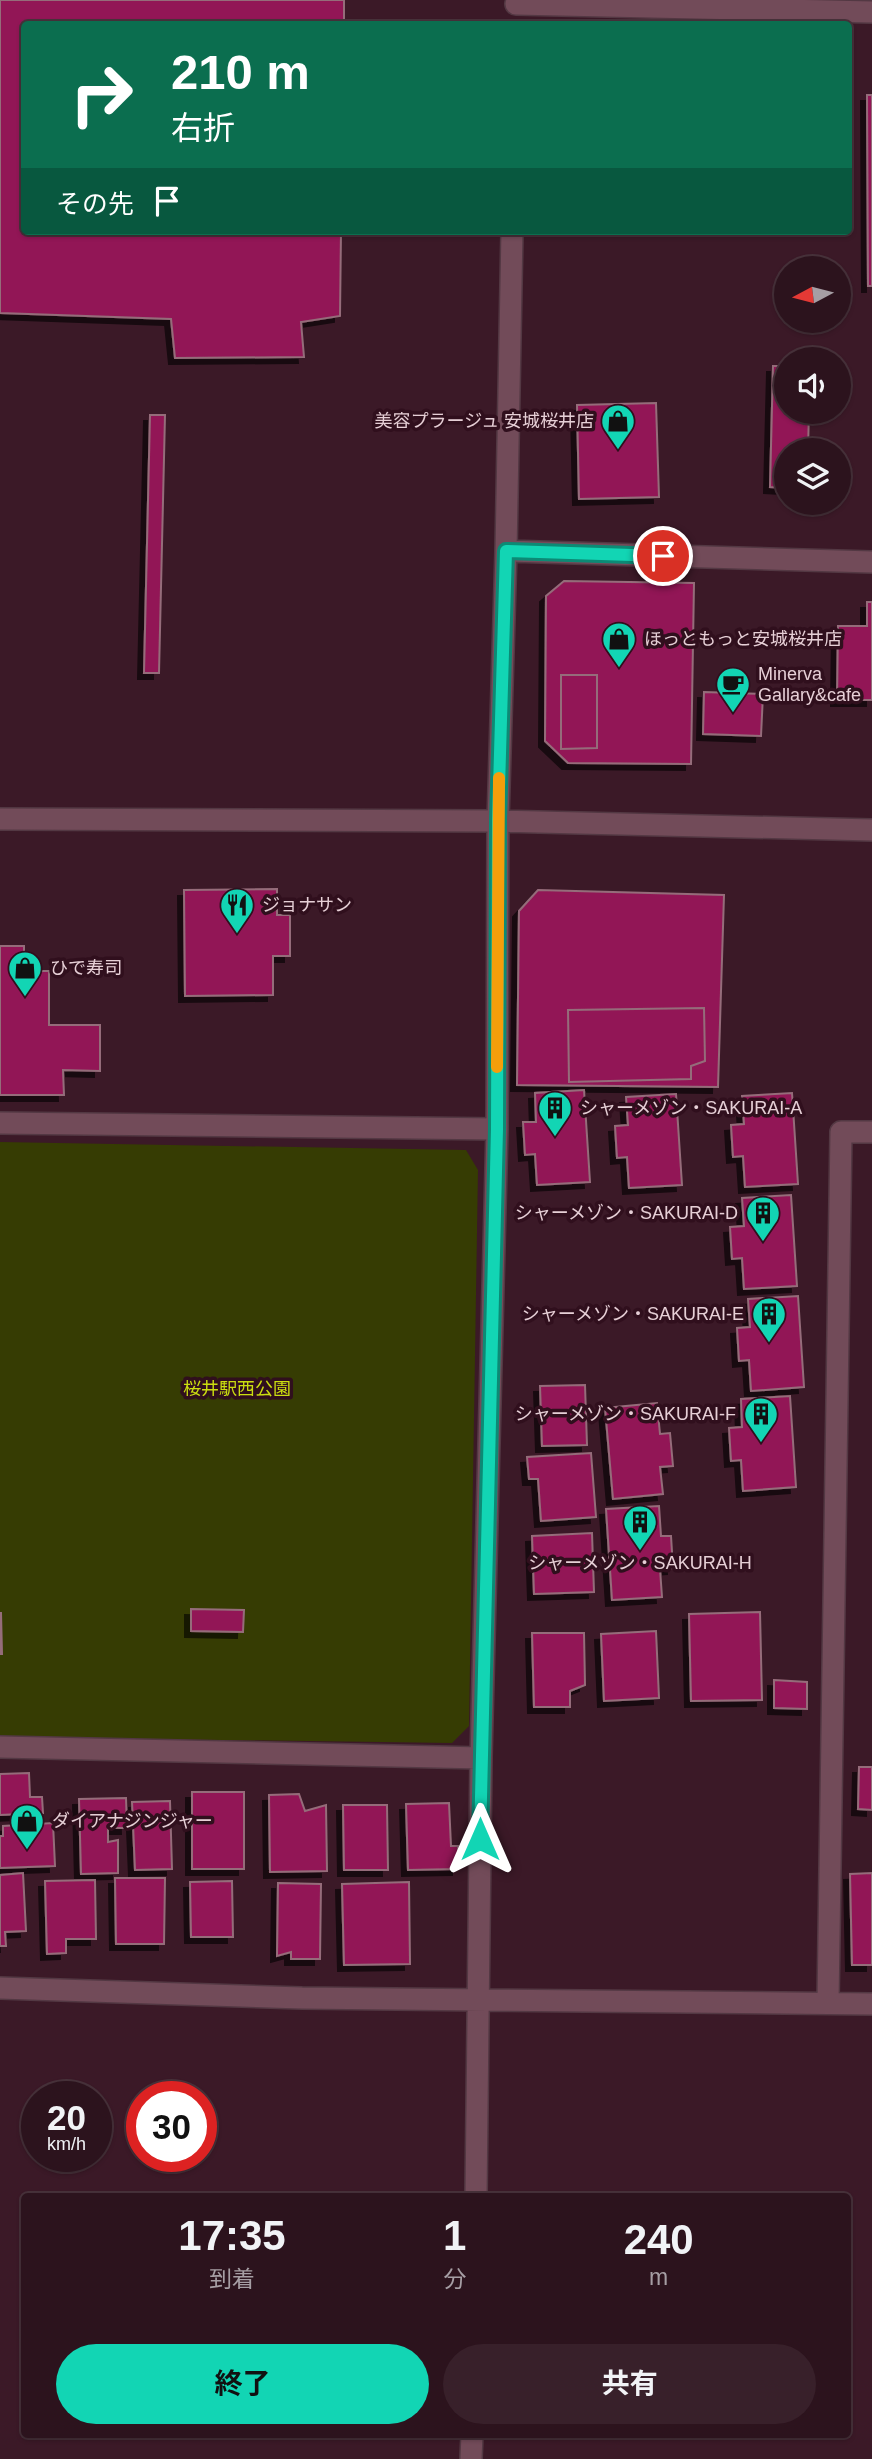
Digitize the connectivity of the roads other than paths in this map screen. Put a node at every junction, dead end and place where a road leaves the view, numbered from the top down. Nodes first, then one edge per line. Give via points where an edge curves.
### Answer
1 (516, 9) edge
2 (872, 12) edge
3 (512, 235) edge
4 (506, 551) junction
5 (872, 562) edge
6 (0, 819) edge
7 (498, 821) junction
8 (872, 830) edge
9 (0, 1123) edge
10 (497, 1129) junction
11 (872, 1132) edge
12 (0, 1747) edge
13 (481, 1758) junction
14 (0, 1988) edge
15 (479, 2000) junction
16 (828, 2003) junction
17 (872, 2004) edge
18 (476, 2193) edge
19 (472, 2438) edge
20 (471, 2459) edge

1 - 2 street
3 - 4 street
4 - 5 street
4 - 7 street
6 - 7 street
7 - 8 street
7 - 10 street
9 - 10 street
10 - 13 street
11 - 16 street via 841,1132
12 - 13 street
13 - 15 street
14 - 15 street
15 - 16 street
15 - 18 street
16 - 17 street
19 - 20 street

